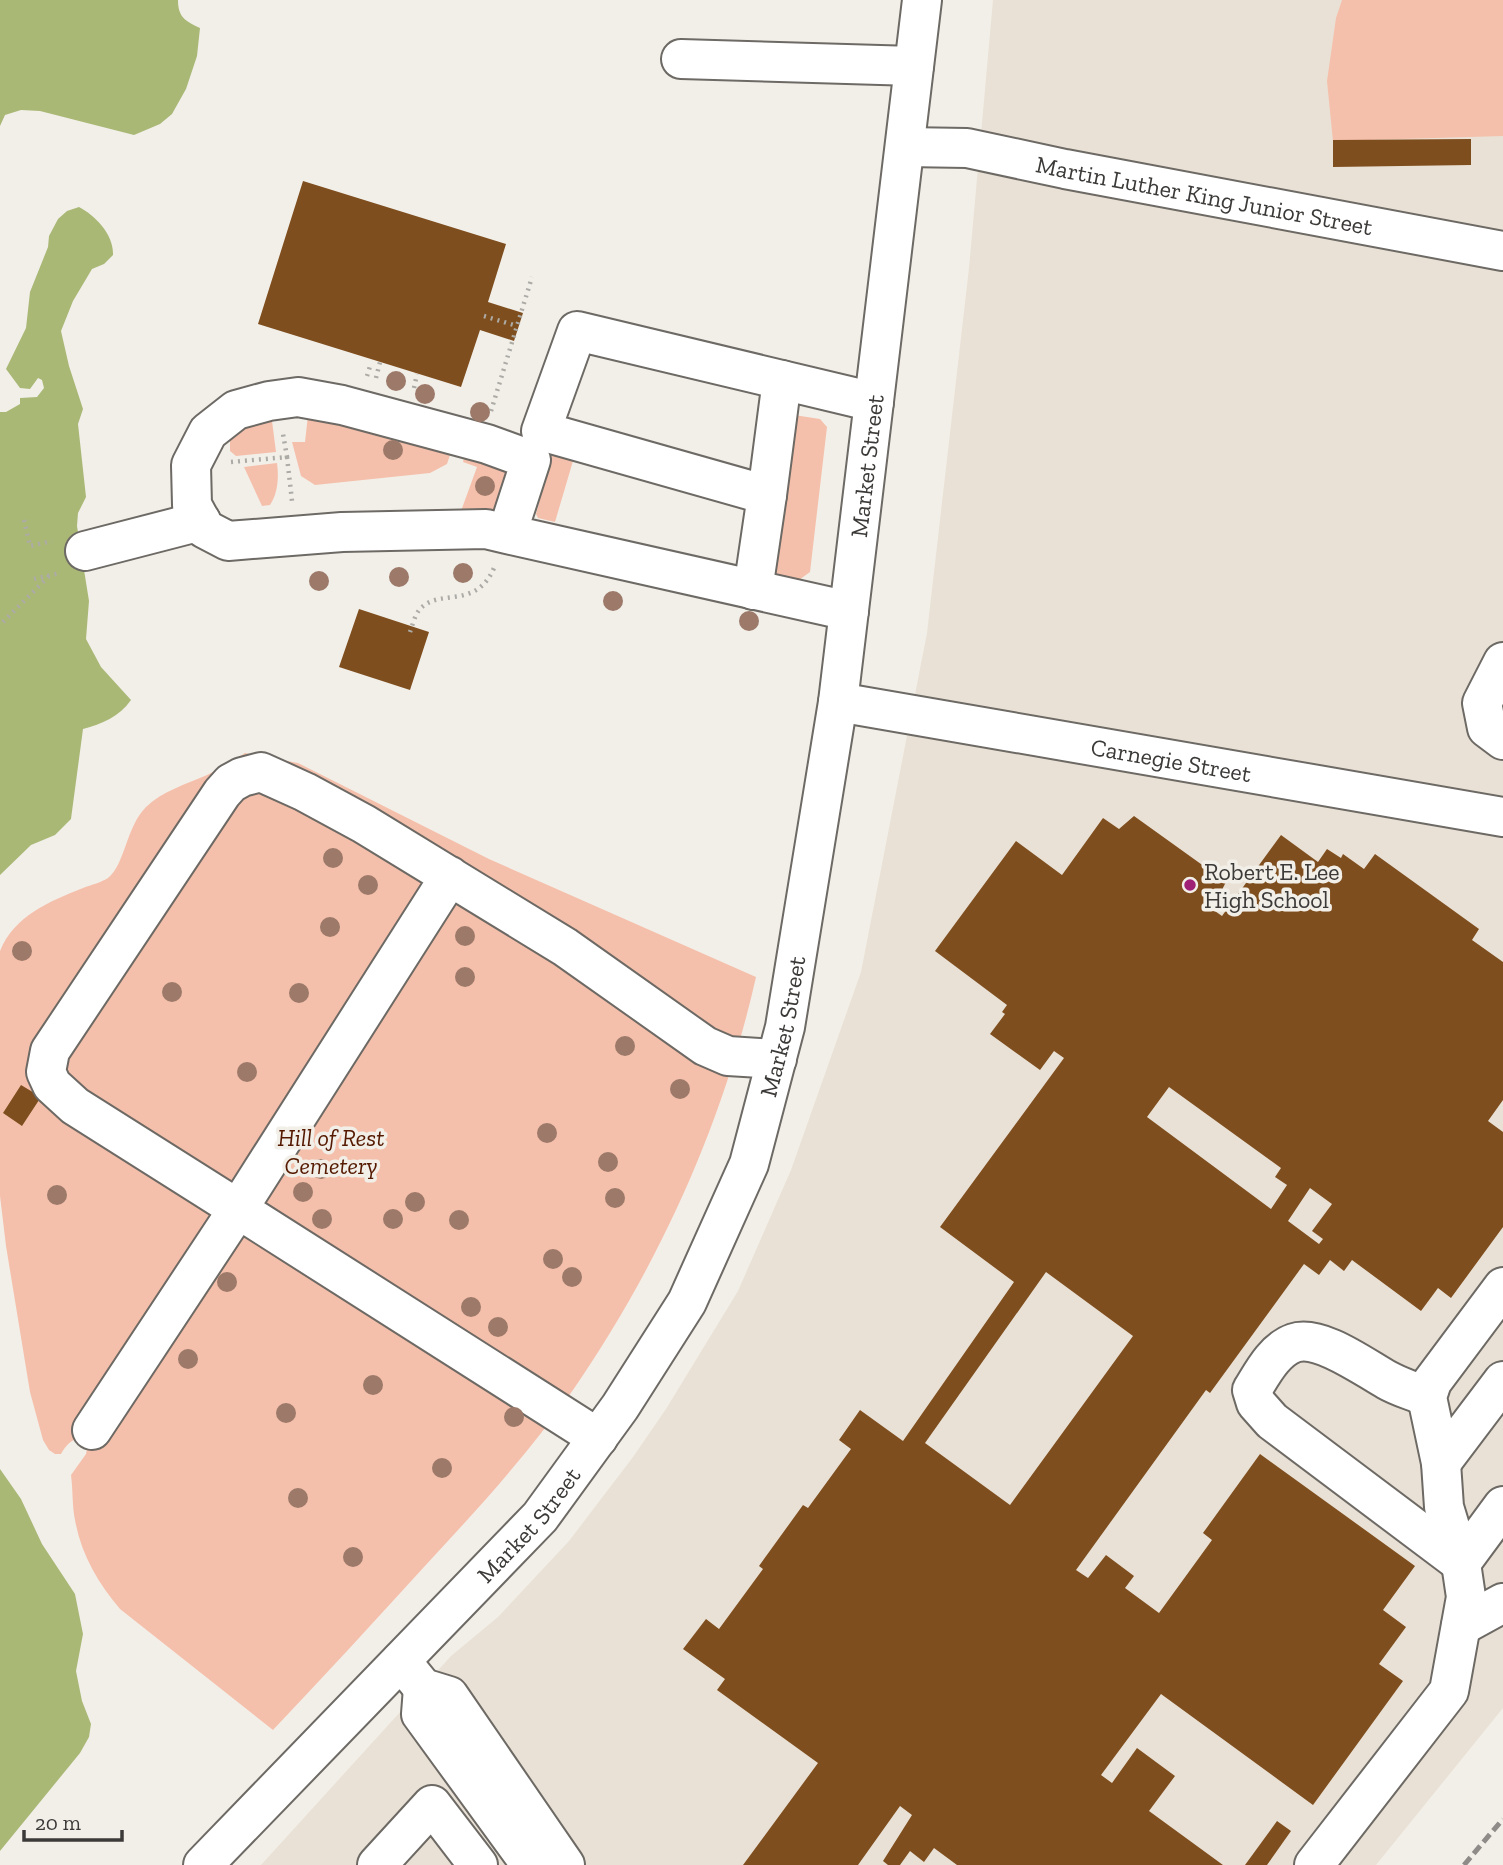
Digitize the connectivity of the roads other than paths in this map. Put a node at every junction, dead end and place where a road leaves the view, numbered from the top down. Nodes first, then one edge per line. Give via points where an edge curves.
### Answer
1 (922, 0) edge
2 (681, 59) dead end
3 (914, 66) junction
4 (905, 147) junction
5 (1503, 251) edge
6 (782, 380) junction
7 (874, 402) junction
8 (536, 445) junction
9 (767, 495) junction
10 (201, 520) junction
11 (505, 534) junction
12 (85, 551) dead end
13 (753, 590) junction
14 (849, 611) junction
15 (1503, 662) edge
16 (838, 702) junction
17 (1503, 740) edge
18 (1503, 817) edge
19 (450, 876) junction
20 (777, 1059) junction
21 (238, 1209) junction
22 (1503, 1287) edge
23 (1503, 1381) edge
24 (1427, 1396) junction
25 (92, 1430) dead end
26 (598, 1438) junction
27 (1441, 1463) junction
28 (1503, 1506) edge
29 (1461, 1563) junction
30 (1503, 1603) edge
31 (1461, 1626) junction
32 (412, 1675) junction
33 (203, 1865) edge
34 (377, 1865) edge
35 (478, 1865) edge
36 (531, 1865) edge
37 (565, 1865) edge
38 (1314, 1865) edge

1 - 3 main road, Market Street
2 - 3 main road
3 - 4 main road, Market Street
4 - 5 main road, Martin Luther King Junior Street via 967,148
4 - 7 main road, Market Street
6 - 7 main road
6 - 8 main road via 577,331
6 - 9 main road
7 - 14 main road, Market Street
8 - 9 main road
8 - 10 main road via 487,444 298,397 269,401 236,410 208,432 191,465 192,505
8 - 11 main road
9 - 13 main road
10 - 11 main road via 205,529 228,541 342,532 486,529
10 - 12 main road
11 - 13 main road
13 - 14 main road
14 - 16 main road, Market Street
15 - 17 main road via 1482,703 1487,728
16 - 18 main road, Carnegie Street
16 - 20 main road, Market Street
19 - 20 main road via 565,947 705,1046 728,1056
19 - 21 main road
19 - 21 main road via 305,792 261,772 242,778 231,783 213,806 56,1041 46,1072 64,1097
20 - 26 main road, Market Street via 749,1164 687,1302
21 - 25 main road
21 - 26 main road
22 - 24 main road via 1432,1382
23 - 27 main road
24 - 27 main road
24 - 29 main road via 1390,1382 1329,1348 1295,1342 1278,1353 1252,1390 1256,1403 1272,1420
26 - 32 main road, Market Street
27 - 29 main road via 1444,1507
28 - 29 main road
29 - 31 main road via 1466,1597
30 - 31 main road
31 - 38 main road via 1449,1692
32 - 33 main road, Market Street
32 - 36 main road via 421,1714
32 - 37 main road via 449,1696
34 - 35 main road via 432,1805

